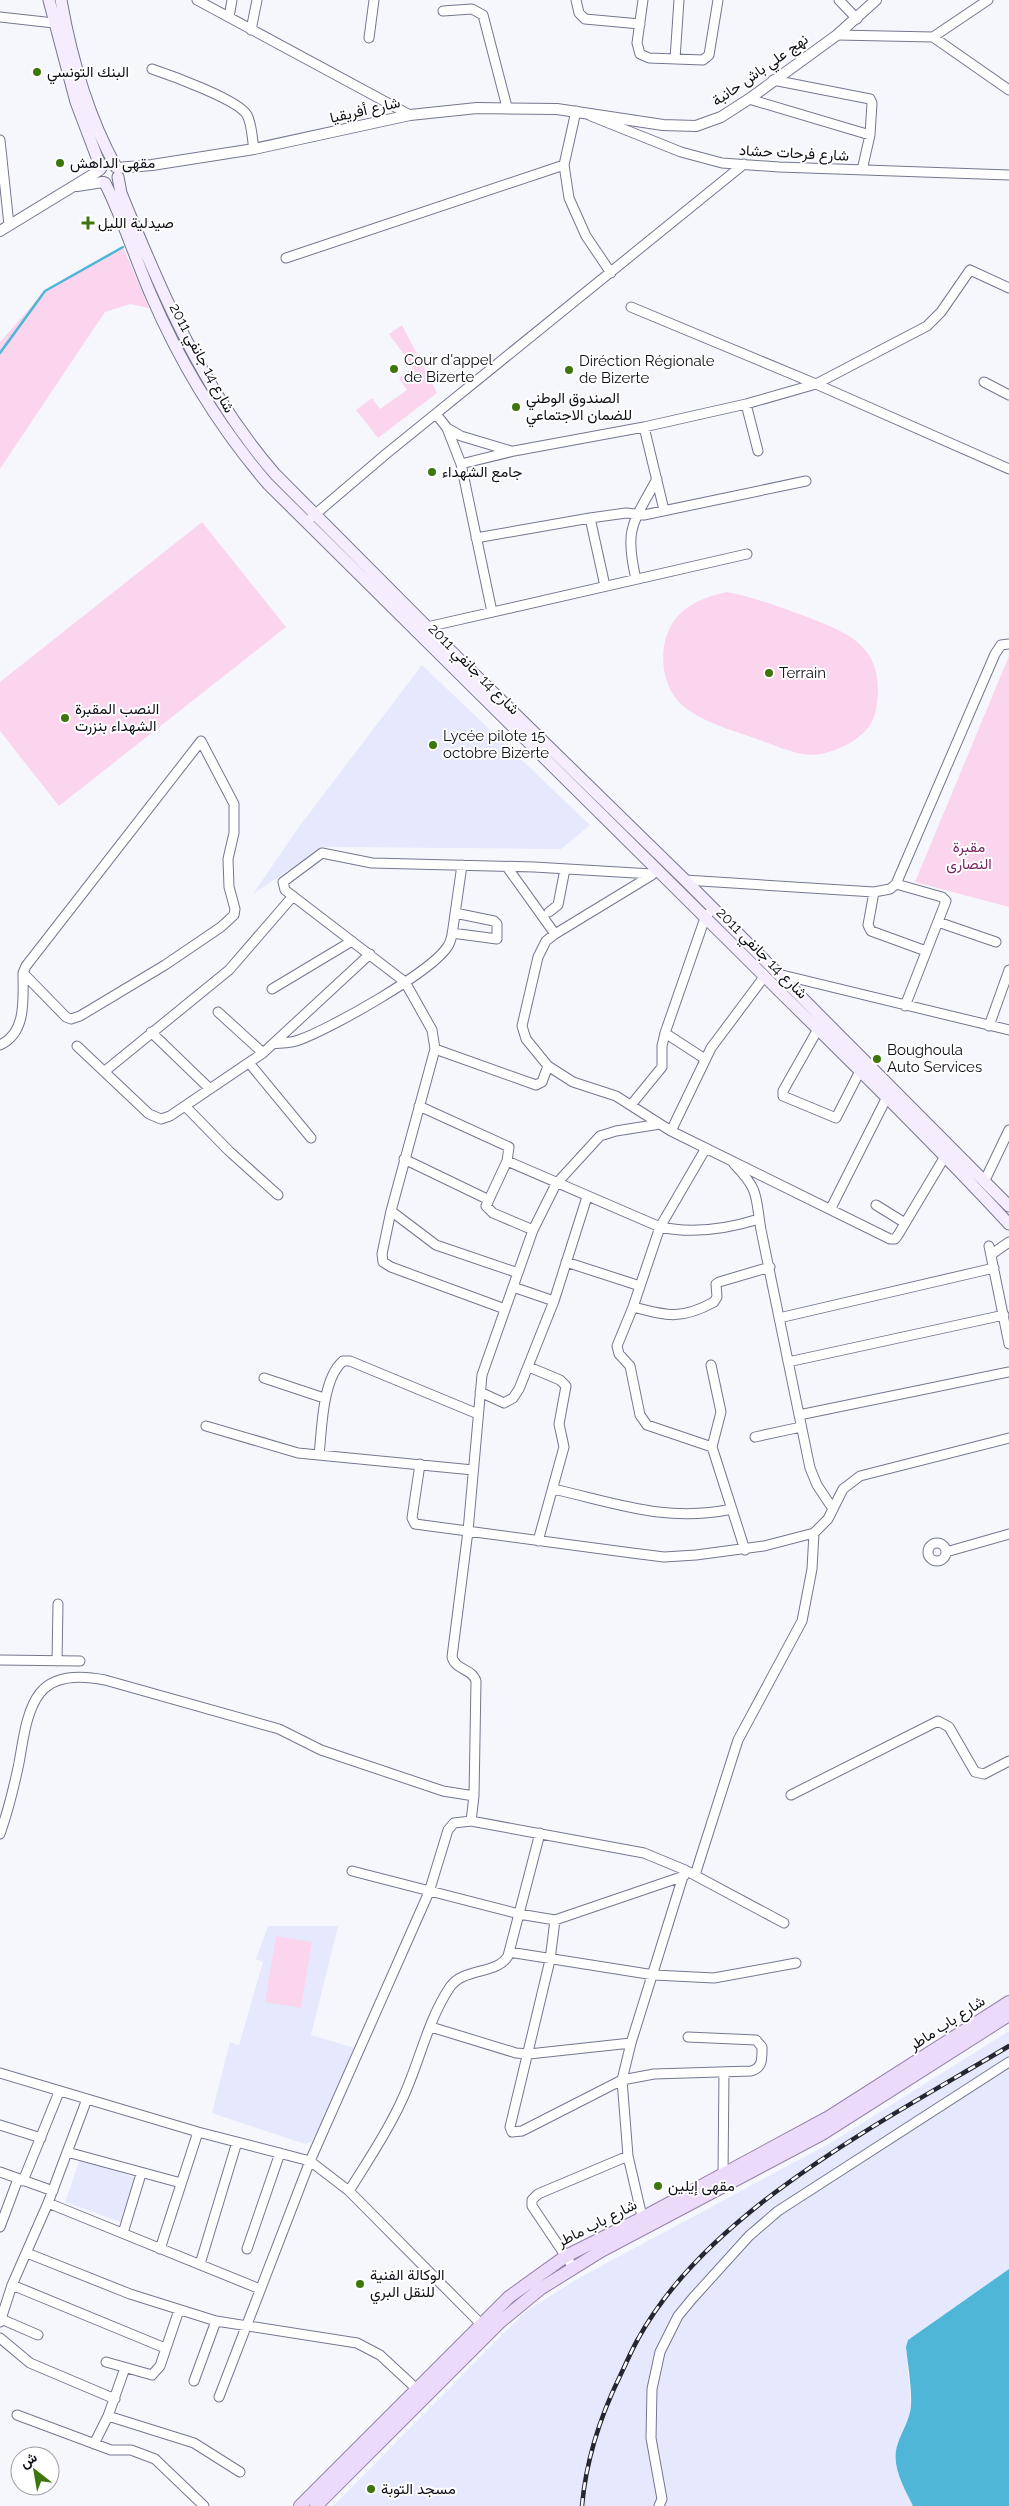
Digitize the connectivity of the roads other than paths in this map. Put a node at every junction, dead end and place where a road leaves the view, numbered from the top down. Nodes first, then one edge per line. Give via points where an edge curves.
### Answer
1 (49, 0) edge
2 (61, 0) edge
3 (197, 0) edge
4 (232, 0) edge
5 (257, 0) edge
6 (374, 0) edge
7 (576, 0) edge
8 (643, 0) edge
9 (679, 0) edge
10 (718, 0) edge
11 (839, 0) edge
12 (876, 0) edge
13 (988, 0) edge
14 (209, 3) edge
15 (443, 11) dead end
16 (0, 17) edge
17 (229, 17) junction
18 (857, 19) junction
19 (54, 23) junction
20 (640, 24) junction
21 (251, 30) junction
22 (837, 35) junction
23 (933, 37) junction
24 (369, 38) dead end
25 (675, 59) junction
26 (152, 68) dead end
27 (773, 80) junction
28 (1008, 89) edge
29 (749, 99) junction
30 (507, 107) junction
31 (581, 112) junction
32 (410, 115) junction
33 (870, 135) junction
34 (0, 140) edge
35 (254, 149) junction
36 (564, 164) junction
37 (744, 164) junction
38 (100, 169) junction
39 (862, 170) junction
40 (117, 172) junction
41 (1009, 175) edge
42 (104, 182) junction
43 (73, 186) junction
44 (9, 225) junction
45 (0, 231) edge
46 (286, 258) dead end
47 (611, 273) junction
48 (1009, 288) edge
49 (630, 307) dead end
50 (984, 382) dead end
51 (816, 384) junction
52 (1009, 395) edge
53 (746, 404) junction
54 (436, 414) junction
55 (644, 427) junction
56 (447, 428) junction
57 (758, 451) dead end
58 (514, 452) junction
59 (461, 464) junction
60 (1009, 469) edge
61 (657, 479) junction
62 (806, 481) dead end
63 (664, 510) junction
64 (316, 514) junction
65 (637, 515) junction
66 (590, 518) junction
67 (306, 522) junction
68 (476, 538) junction
69 (747, 554) dead end
70 (636, 579) junction
71 (605, 586) junction
72 (492, 612) junction
73 (427, 627) junction
74 (1009, 644) edge
75 (462, 865) junction
76 (507, 867) junction
77 (565, 869) junction
78 (660, 869) junction
79 (685, 880) junction
80 (896, 884) junction
81 (874, 892) junction
82 (293, 896) junction
83 (714, 908) junction
84 (549, 912) dead end
85 (455, 913) junction
86 (705, 918) junction
87 (938, 922) junction
88 (452, 933) junction
89 (555, 934) junction
90 (352, 941) junction
91 (996, 942) dead end
92 (926, 951) junction
93 (370, 954) junction
94 (1009, 970) edge
95 (23, 973) junction
96 (777, 974) junction
97 (764, 976) junction
98 (405, 982) junction
99 (272, 989) dead end
100 (905, 1006) junction
101 (218, 1012) dead end
102 (990, 1026) junction
103 (818, 1029) junction
104 (1009, 1030) edge
105 (151, 1032) junction
106 (665, 1033) junction
107 (273, 1044) junction
108 (0, 1045) edge
109 (77, 1046) dead end
110 (434, 1048) junction
111 (263, 1053) junction
112 (705, 1059) junction
113 (250, 1064) junction
114 (548, 1066) junction
115 (105, 1071) junction
116 (860, 1071) junction
117 (210, 1089) junction
118 (887, 1097) junction
119 (632, 1105) junction
120 (185, 1106) junction
121 (418, 1106) junction
122 (660, 1124) junction
123 (1009, 1130) edge
124 (671, 1131) junction
125 (312, 1138) dead end
126 (1006, 1145) edge
127 (706, 1148) junction
128 (948, 1151) junction
129 (404, 1159) junction
130 (729, 1159) junction
131 (507, 1162) junction
132 (985, 1180) junction
133 (556, 1184) junction
134 (278, 1195) dead end
135 (587, 1196) junction
136 (488, 1199) junction
137 (876, 1205) dead end
138 (1009, 1206) edge
139 (831, 1208) junction
140 (390, 1211) junction
141 (759, 1219) junction
142 (905, 1223) junction
143 (1009, 1224) edge
144 (660, 1227) junction
145 (533, 1230) junction
146 (1009, 1242) edge
147 (566, 1262) junction
148 (770, 1267) junction
149 (994, 1268) junction
150 (518, 1273) junction
151 (640, 1286) junction
152 (513, 1287) junction
153 (554, 1301) junction
154 (633, 1307) junction
155 (505, 1309) junction
156 (1004, 1314) junction
157 (779, 1318) junction
158 (1009, 1344) edge
159 (788, 1362) junction
160 (711, 1365) dead end
161 (529, 1367) junction
162 (1009, 1372) edge
163 (264, 1378) dead end
164 (480, 1392) junction
165 (324, 1398) junction
166 (478, 1414) junction
167 (799, 1415) junction
168 (206, 1426) dead end
169 (802, 1428) junction
170 (755, 1437) dead end
171 (1009, 1438) edge
172 (712, 1447) junction
173 (319, 1455) junction
174 (420, 1464) junction
175 (473, 1470) junction
176 (552, 1489) junction
177 (833, 1508) junction
178 (732, 1509) junction
179 (468, 1531) junction
180 (814, 1533) junction
181 (1009, 1534) edge
182 (538, 1541) junction
183 (745, 1550) junction
184 (946, 1552) dead end
185 (58, 1604) dead end
186 (0, 1660) edge
187 (57, 1661) junction
188 (80, 1661) dead end
189 (1009, 1761) edge
190 (791, 1795) dead end
191 (474, 1796) junction
192 (471, 1821) junction
193 (540, 1833) junction
194 (0, 1834) edge
195 (352, 1871) dead end
196 (684, 1873) junction
197 (694, 1875) junction
198 (429, 1892) junction
199 (520, 1914) junction
200 (555, 1920) junction
201 (784, 1922) dead end
202 (509, 1952) junction
203 (550, 1960) junction
204 (796, 1962) dead end
205 (654, 1975) junction
206 (1009, 2002) edge
207 (1009, 2015) edge
208 (431, 2027) junction
209 (688, 2037) dead end
210 (631, 2043) junction
211 (529, 2054) junction
212 (1009, 2062) edge
213 (0, 2072) edge
214 (724, 2072) junction
215 (622, 2080) junction
216 (59, 2092) junction
217 (88, 2099) junction
218 (0, 2125) edge
219 (198, 2132) junction
220 (41, 2138) junction
221 (237, 2142) junction
222 (67, 2152) junction
223 (280, 2153) junction
224 (628, 2156) junction
225 (310, 2161) junction
226 (0, 2172) edge
227 (141, 2174) junction
228 (723, 2175) junction
229 (21, 2180) junction
230 (182, 2183) junction
231 (53, 2191) junction
232 (349, 2191) junction
233 (48, 2203) junction
234 (644, 2222) junction
235 (0, 2227) edge
236 (123, 2233) junction
237 (160, 2249) junction
238 (247, 2249) dead end
239 (27, 2253) junction
240 (570, 2261) junction
241 (200, 2264) junction
242 (12, 2285) junction
243 (260, 2289) junction
244 (179, 2310) junction
245 (0, 2320) edge
246 (216, 2321) junction
247 (246, 2325) junction
248 (485, 2328) junction
249 (38, 2335) dead end
250 (0, 2338) edge
251 (165, 2348) junction
252 (106, 2362) dead end
253 (125, 2368) junction
254 (194, 2381) dead end
255 (421, 2393) junction
256 (219, 2397) dead end
257 (114, 2399) junction
258 (17, 2415) dead end
259 (108, 2416) junction
260 (94, 2444) junction
261 (240, 2472) dead end
262 (204, 2506) edge
263 (300, 2506) edge
264 (316, 2506) edge
265 (660, 2506) edge

1 - 19 main road, شارع 14 جانفي 2011
2 - 40 main road, شارع 14 جانفي 2011 via 82,87
3 - 14 street
4 - 17 street
5 - 21 street
6 - 24 street
7 - 20 street via 579,13 589,21
8 - 20 street
9 - 25 street
10 - 25 street via 707,59
11 - 18 street
12 - 18 street, نهج علي باش حانبة
13 - 23 street
14 - 17 street
15 - 30 street via 472,9 483,15
16 - 19 street
17 - 21 street
18 - 22 street, نهج علي باش حانبة
19 - 38 main road, شارع 14 جانفي 2011 via 76,102
20 - 25 street via 637,43 640,54 649,58
21 - 32 street
22 - 23 street
22 - 27 street, نهج علي باش حانبة
23 - 28 street
26 - 35 street via 244,111
27 - 29 street, نهج علي باش حانبة
27 - 33 street via 867,96 872,103
29 - 31 street, نهج علي باش حانبة via 722,117 696,126 663,125
29 - 33 street
30 - 31 street, شارع أفريقيا
30 - 32 street, شارع أفريقيا
31 - 36 street
31 - 37 street, شارع فرحات حشاد via 681,152 722,163
32 - 35 street, شارع أفريقيا
33 - 39 street
34 - 44 street
35 - 40 street, شارع أفريقيا
36 - 46 street
36 - 47 street via 577,219
37 - 39 street, شارع فرحات حشاد
37 - 47 street
38 - 40 main road via 106,164
38 - 42 main road, شارع 14 جانفي 2011 via 99,176
38 - 43 street
39 - 41 street, شارع فرحات حشاد
40 - 42 main road via 113,183
40 - 64 main road, شارع 14 جانفي 2011 via 122,193 161,291 198,365 249,445
42 - 43 street
42 - 67 main road, شارع 14 جانفي 2011 via 152,296 207,405 239,451
43 - 44 street
44 - 45 street
47 - 54 street
48 - 51 street via 970,270 941,312 927,326
49 - 51 street
50 - 52 street
51 - 53 street
51 - 60 street
53 - 55 street
53 - 57 street
54 - 56 street
54 - 64 street
55 - 58 street
55 - 61 street
56 - 58 street
56 - 59 street
58 - 59 street
59 - 68 street
61 - 63 street
61 - 65 street
62 - 63 street
63 - 65 street
64 - 67 street
64 - 73 main road, شارع 14 جانفي 2011
65 - 66 street via 626,513
65 - 70 street via 629,539
66 - 68 street
66 - 71 street
67 - 78 main road, شارع 14 جانفي 2011 via 478,695
68 - 72 street
69 - 70 street
70 - 71 street
71 - 72 street
72 - 73 street
73 - 78 main road, شارع 14 جانفي 2011
74 - 80 street via 1001,645 995,654
75 - 76 street
75 - 82 street via 372,863 322,854 283,882 284,890
75 - 85 street
76 - 77 street
76 - 89 street
77 - 78 street
77 - 84 street via 558,904
78 - 79 main road, شارع 14 جانفي 2011
78 - 86 main road, شارع 14 جانفي 2011
78 - 89 street
79 - 81 street
79 - 83 main road, شارع 14 جانفي 2011
80 - 81 street via 890,889
80 - 87 street via 944,898 946,901
81 - 92 street via 868,925 872,931
82 - 90 street
82 - 105 street via 230,970
83 - 86 street
83 - 96 main road, شارع 14 جانفي 2011
85 - 88 street
85 - 88 street via 494,921 497,924 496,939
86 - 97 main road, شارع 14 جانفي 2011
86 - 106 street
87 - 91 street
87 - 92 street
88 - 98 street via 442,953
89 - 114 street via 546,941 538,957 522,1026 526,1039
90 - 93 street
90 - 99 street
92 - 100 street
93 - 98 street
93 - 107 street
94 - 102 street
95 - 95 street via 62,1014 75,1018 165,965 232,917 235,909 230,893 228,859 234,833 234,804 201,741 39,946
95 - 108 street via 22,1016 16,1032
96 - 100 street
96 - 128 main road, شارع 14 جانفي 2011
97 - 103 main road, شارع 14 جانفي 2011
97 - 112 street
98 - 107 street via 310,1036
98 - 110 street via 432,1030
100 - 102 street
101 - 111 street
102 - 104 street
103 - 116 main road, شارع 14 جانفي 2011
103 - 116 street via 783,1096 836,1118
105 - 115 street
105 - 117 street
106 - 112 street
106 - 119 street via 662,1067
107 - 111 street
109 - 115 street
110 - 114 street via 536,1085 542,1082
110 - 121 street
111 - 113 street
112 - 124 street
113 - 117 street
113 - 125 street
114 - 119 street via 574,1082
115 - 120 street via 155,1118 170,1116
116 - 118 main road, شارع 14 جانفي 2011
117 - 120 street
118 - 128 main road, شارع 14 جانفي 2011
118 - 139 street
119 - 122 street
120 - 134 street
121 - 129 street
121 - 131 street via 506,1145 510,1151
122 - 124 street
122 - 133 street via 600,1136
123 - 126 street
124 - 127 street
126 - 132 street
127 - 130 street
127 - 144 street
128 - 132 main road, شارع 14 جانفي 2011
128 - 142 street
128 - 143 main road, شارع 14 جانفي 2011
129 - 136 street
129 - 140 street
130 - 139 street
130 - 141 street via 753,1186 759,1204
131 - 133 street
131 - 136 street
132 - 138 main road, شارع 14 جانفي 2011
133 - 135 street
133 - 145 street
135 - 144 street
135 - 147 street
136 - 145 street via 488,1210
137 - 142 street
139 - 142 street via 890,1239 895,1239
140 - 150 street via 436,1245
140 - 155 street via 381,1258 386,1264
141 - 144 street via 697,1231
141 - 148 street
144 - 151 street
145 - 150 street
146 - 149 street via 990,1250
147 - 151 street
147 - 153 street
148 - 154 street via 719,1282 714,1302 680,1316 665,1316
148 - 157 street
149 - 156 street
149 - 157 street
150 - 152 street
151 - 154 street
152 - 153 street
152 - 155 street
153 - 161 street
154 - 172 street via 617,1351 630,1366 644,1421 660,1431
155 - 164 street via 482,1375
156 - 158 street
156 - 159 street
157 - 159 street
159 - 167 street
160 - 172 street via 721,1412
161 - 164 street via 519,1389 508,1402 500,1402
161 - 176 street via 560,1380 566,1386 559,1424 564,1447
162 - 167 street
163 - 165 street
164 - 166 street
165 - 166 street via 338,1365 346,1360
165 - 173 street
166 - 175 street
167 - 169 street
168 - 173 street via 288,1450
169 - 170 street
169 - 177 street via 813,1477
171 - 177 street via 860,1476 843,1489
172 - 178 street
173 - 174 street
174 - 175 street
174 - 179 street via 414,1523
175 - 179 street
176 - 178 street via 664,1514 706,1514
176 - 182 street
177 - 180 street via 828,1519
178 - 183 street
179 - 182 street
179 - 191 street via 452,1657 457,1666 470,1672 476,1681
180 - 183 street
180 - 197 street via 812,1569 802,1621 738,1740
181 - 184 street
182 - 183 street via 664,1557
185 - 187 street
186 - 187 street
187 - 188 street
189 - 190 street via 984,1774 975,1772 950,1727 938,1721
191 - 192 street
191 - 194 street via 444,1791 321,1750 279,1730 105,1680 80,1676 48,1687 36,1701 26,1728
192 - 193 street
192 - 198 street via 454,1823 448,1830
193 - 196 street via 630,1848
193 - 199 street
195 - 198 street
196 - 197 street
196 - 200 street
196 - 205 street
197 - 201 street
198 - 199 street
198 - 225 street
199 - 200 street
199 - 202 street
200 - 203 street
202 - 203 street
202 - 208 street via 502,1964 466,1974 451,1985
203 - 205 street
203 - 211 street
204 - 205 street via 724,1977
205 - 210 street
206 - 228 main road, شارع باب ماطر via 829,2117
207 - 234 main road, شارع باب ماطر via 829,2130
208 - 211 street via 499,2050
208 - 232 street via 402,2102
209 - 214 street via 753,2040 761,2044 762,2059 758,2068
210 - 211 street
210 - 215 street
211 - 215 street via 510,2127 514,2133 522,2132
212 - 265 street via 778,2211 749,2236 692,2299 668,2334 655,2371 650,2438 662,2499
213 - 216 street
214 - 215 street via 654,2074
214 - 228 street
215 - 224 street
216 - 217 street
216 - 220 street
217 - 219 street
217 - 222 street
218 - 220 street
219 - 221 street
219 - 230 street
220 - 229 street
221 - 223 street
221 - 241 street
222 - 227 street
222 - 231 street
223 - 225 street
223 - 238 street
224 - 234 street
224 - 240 street via 538,2194 532,2200 532,2206
225 - 232 street
225 - 243 street
226 - 229 street
227 - 230 street
227 - 236 street
228 - 234 main road, شارع باب ماطر
229 - 231 street
229 - 235 street
230 - 237 street
231 - 233 street
232 - 248 street
233 - 236 street
233 - 239 street
234 - 240 main road, شارع باب ماطر
236 - 237 street
237 - 241 street
239 - 242 street
239 - 244 street
240 - 248 main road, شارع باب ماطر via 518,2306
241 - 243 street
242 - 245 street
242 - 251 street
243 - 247 street
244 - 246 street
244 - 251 street
245 - 249 street
246 - 247 street
246 - 254 street
247 - 255 street via 357,2342 380,2355
247 - 256 street
248 - 255 main road, شارع باب ماطر
250 - 257 street via 30,2363
251 - 253 street via 160,2366 152,2375
252 - 253 street
253 - 257 street
255 - 263 main road, شارع باب ماطر
255 - 264 main road, شارع باب ماطر
257 - 259 street
258 - 260 street
259 - 260 street
259 - 261 street via 194,2443
260 - 262 street via 111,2450 131,2450 155,2459

